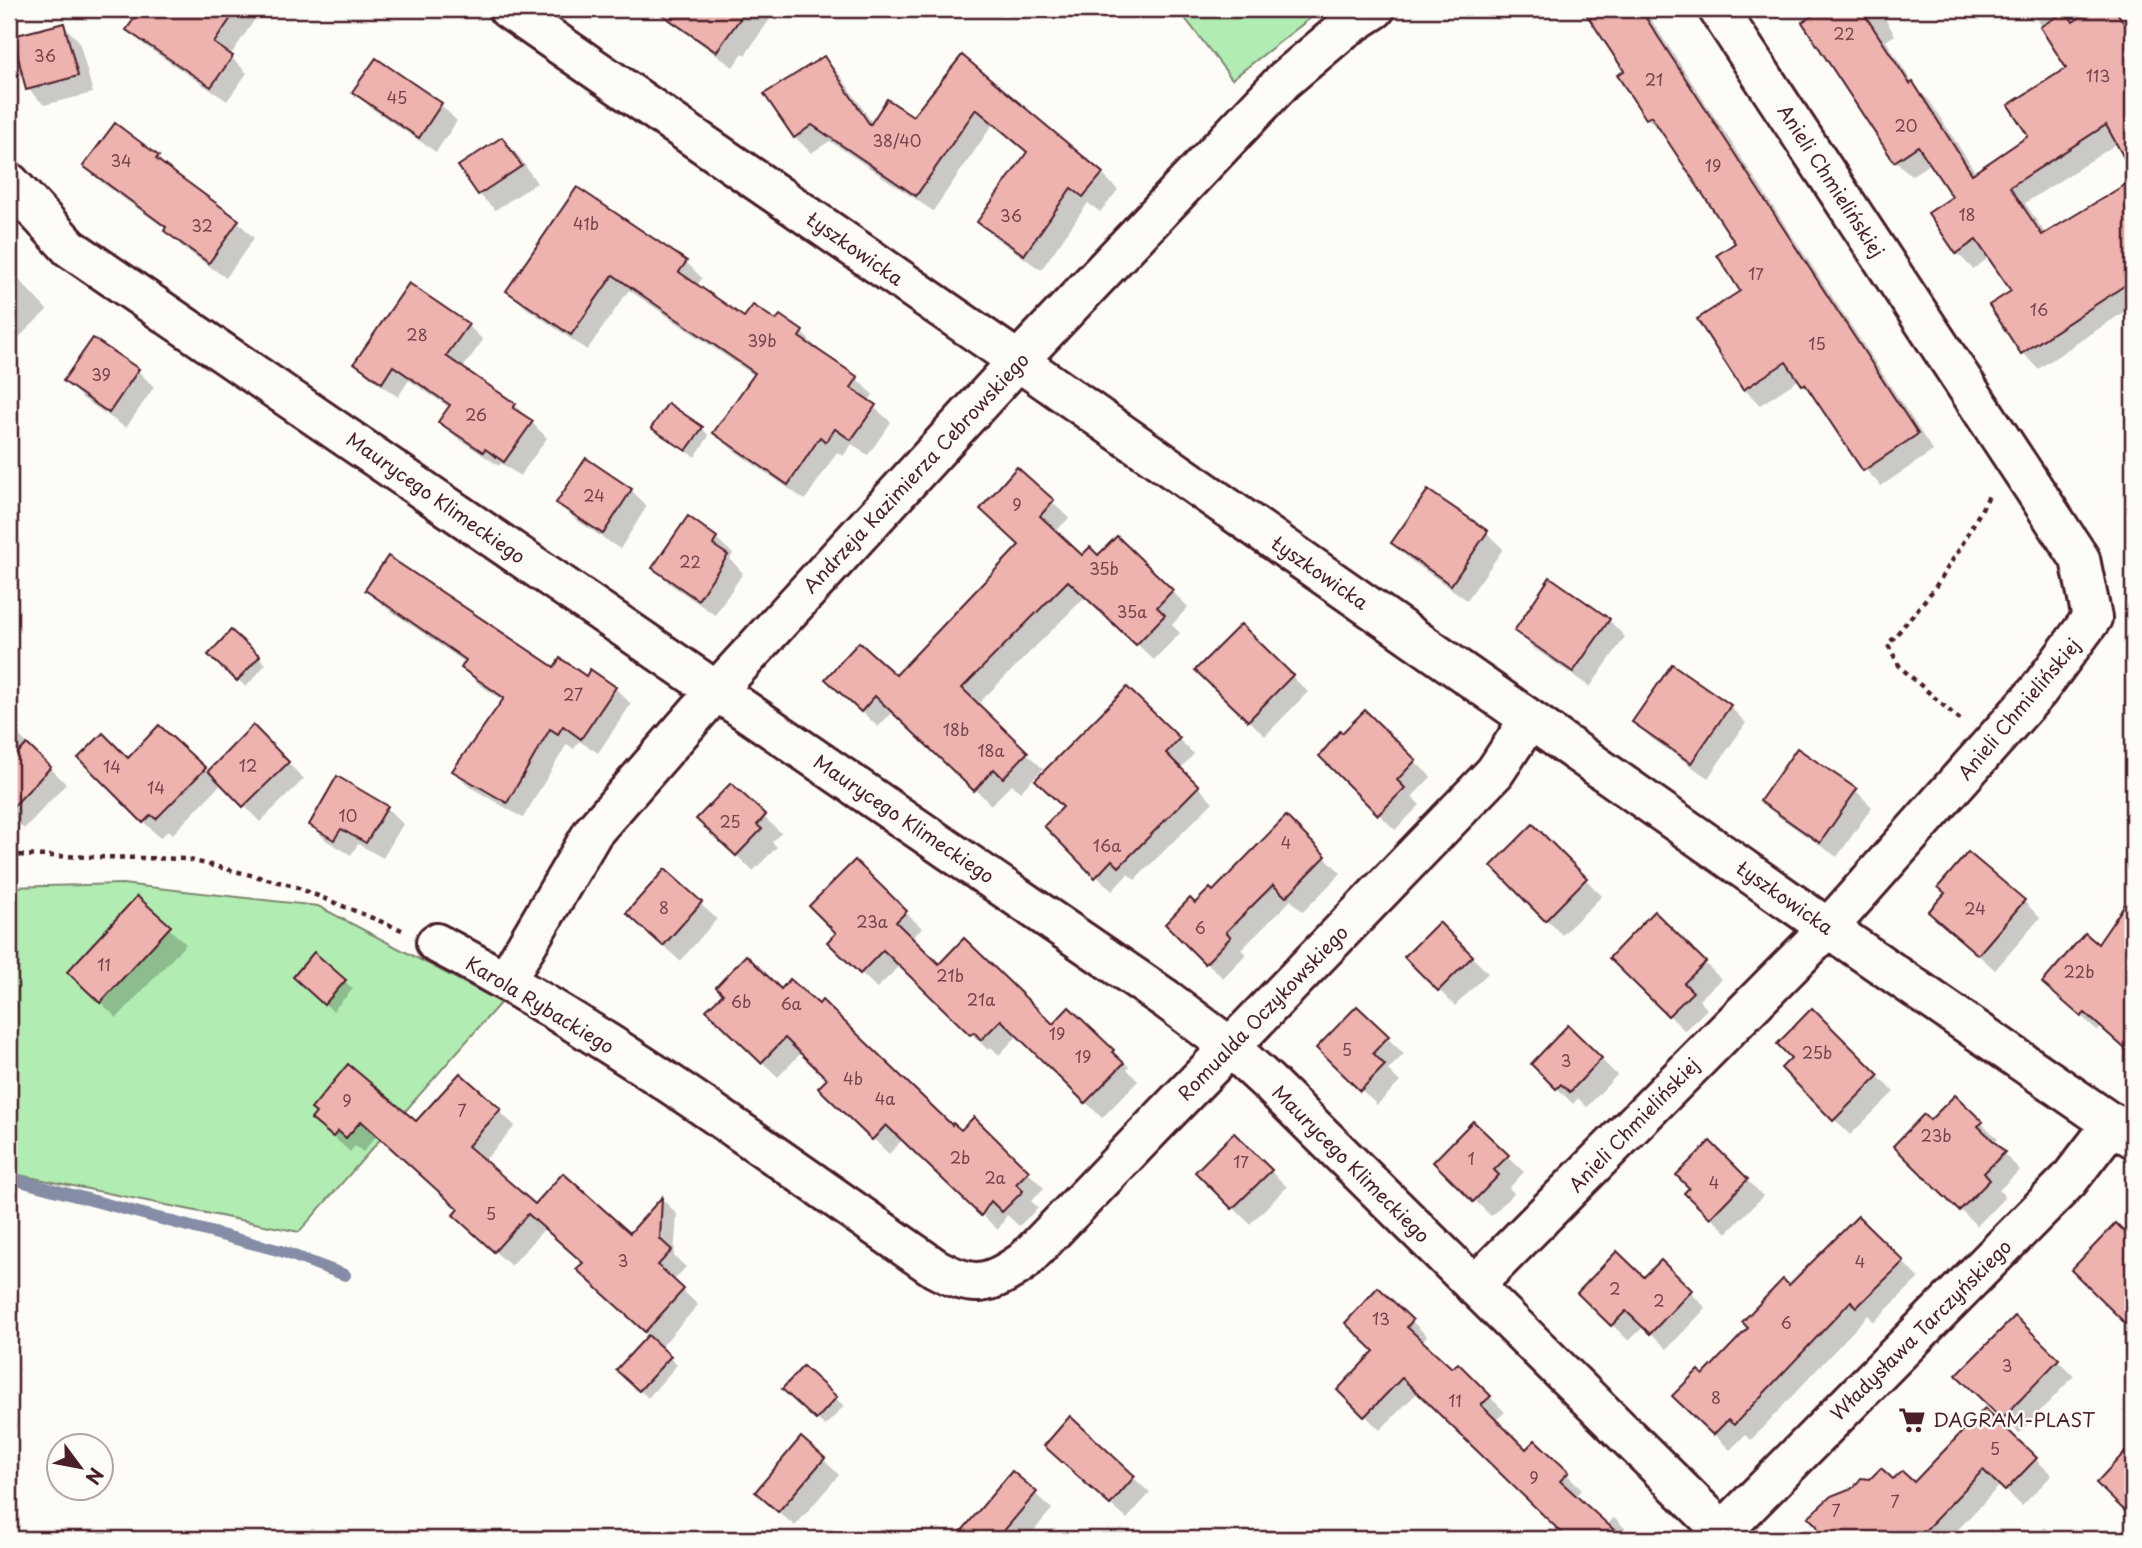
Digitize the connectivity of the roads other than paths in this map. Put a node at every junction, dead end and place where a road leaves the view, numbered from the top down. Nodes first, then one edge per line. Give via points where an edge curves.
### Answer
1 (508, 9) edge
2 (1718, 9) edge
3 (1349, 15) edge
4 (9, 182) edge
5 (1018, 361) junction
6 (716, 691) junction
7 (1530, 720) junction
8 (1828, 928) junction
9 (436, 943) road end
10 (506, 980) junction
11 (1230, 1047) junction
12 (2123, 1131) edge
13 (977, 1283) joint
14 (1474, 1286) junction
15 (1727, 1535) edge

1 - 5 street, Łyszkowicka
2 - 8 street, Anieli Chmielińskiej via 2080,559 2092,618 2038,691
3 - 5 street, Andrzeja Kazimierza Cebrowskiego
4 - 6 street, Maurycego Klimeckiego via 70,248
5 - 6 street, Andrzeja Kazimierza Cebrowskiego
5 - 7 street, Łyszkowicka
6 - 10 street, Andrzeja Kazimierza Cebrowskiego via 593,832
6 - 11 street, Maurycego Klimeckiego
7 - 8 street, Łyszkowicka
7 - 11 street, Romualda Oczykowskiego via 1495,772
8 - 12 street, Łyszkowicka
8 - 14 street, Anieli Chmielińskiej
9 - 10 street, Karola Rybackiego
10 - 13 street, Karola Rybackiego via 935,1268
11 - 13 street, Romualda Oczykowskiego via 1024,1261 1002,1277
11 - 14 street, Maurycego Klimeckiego
12 - 15 street, Władysława Tarczyńskiego via 2069,1181
14 - 15 street, Maurycego Klimeckiego

